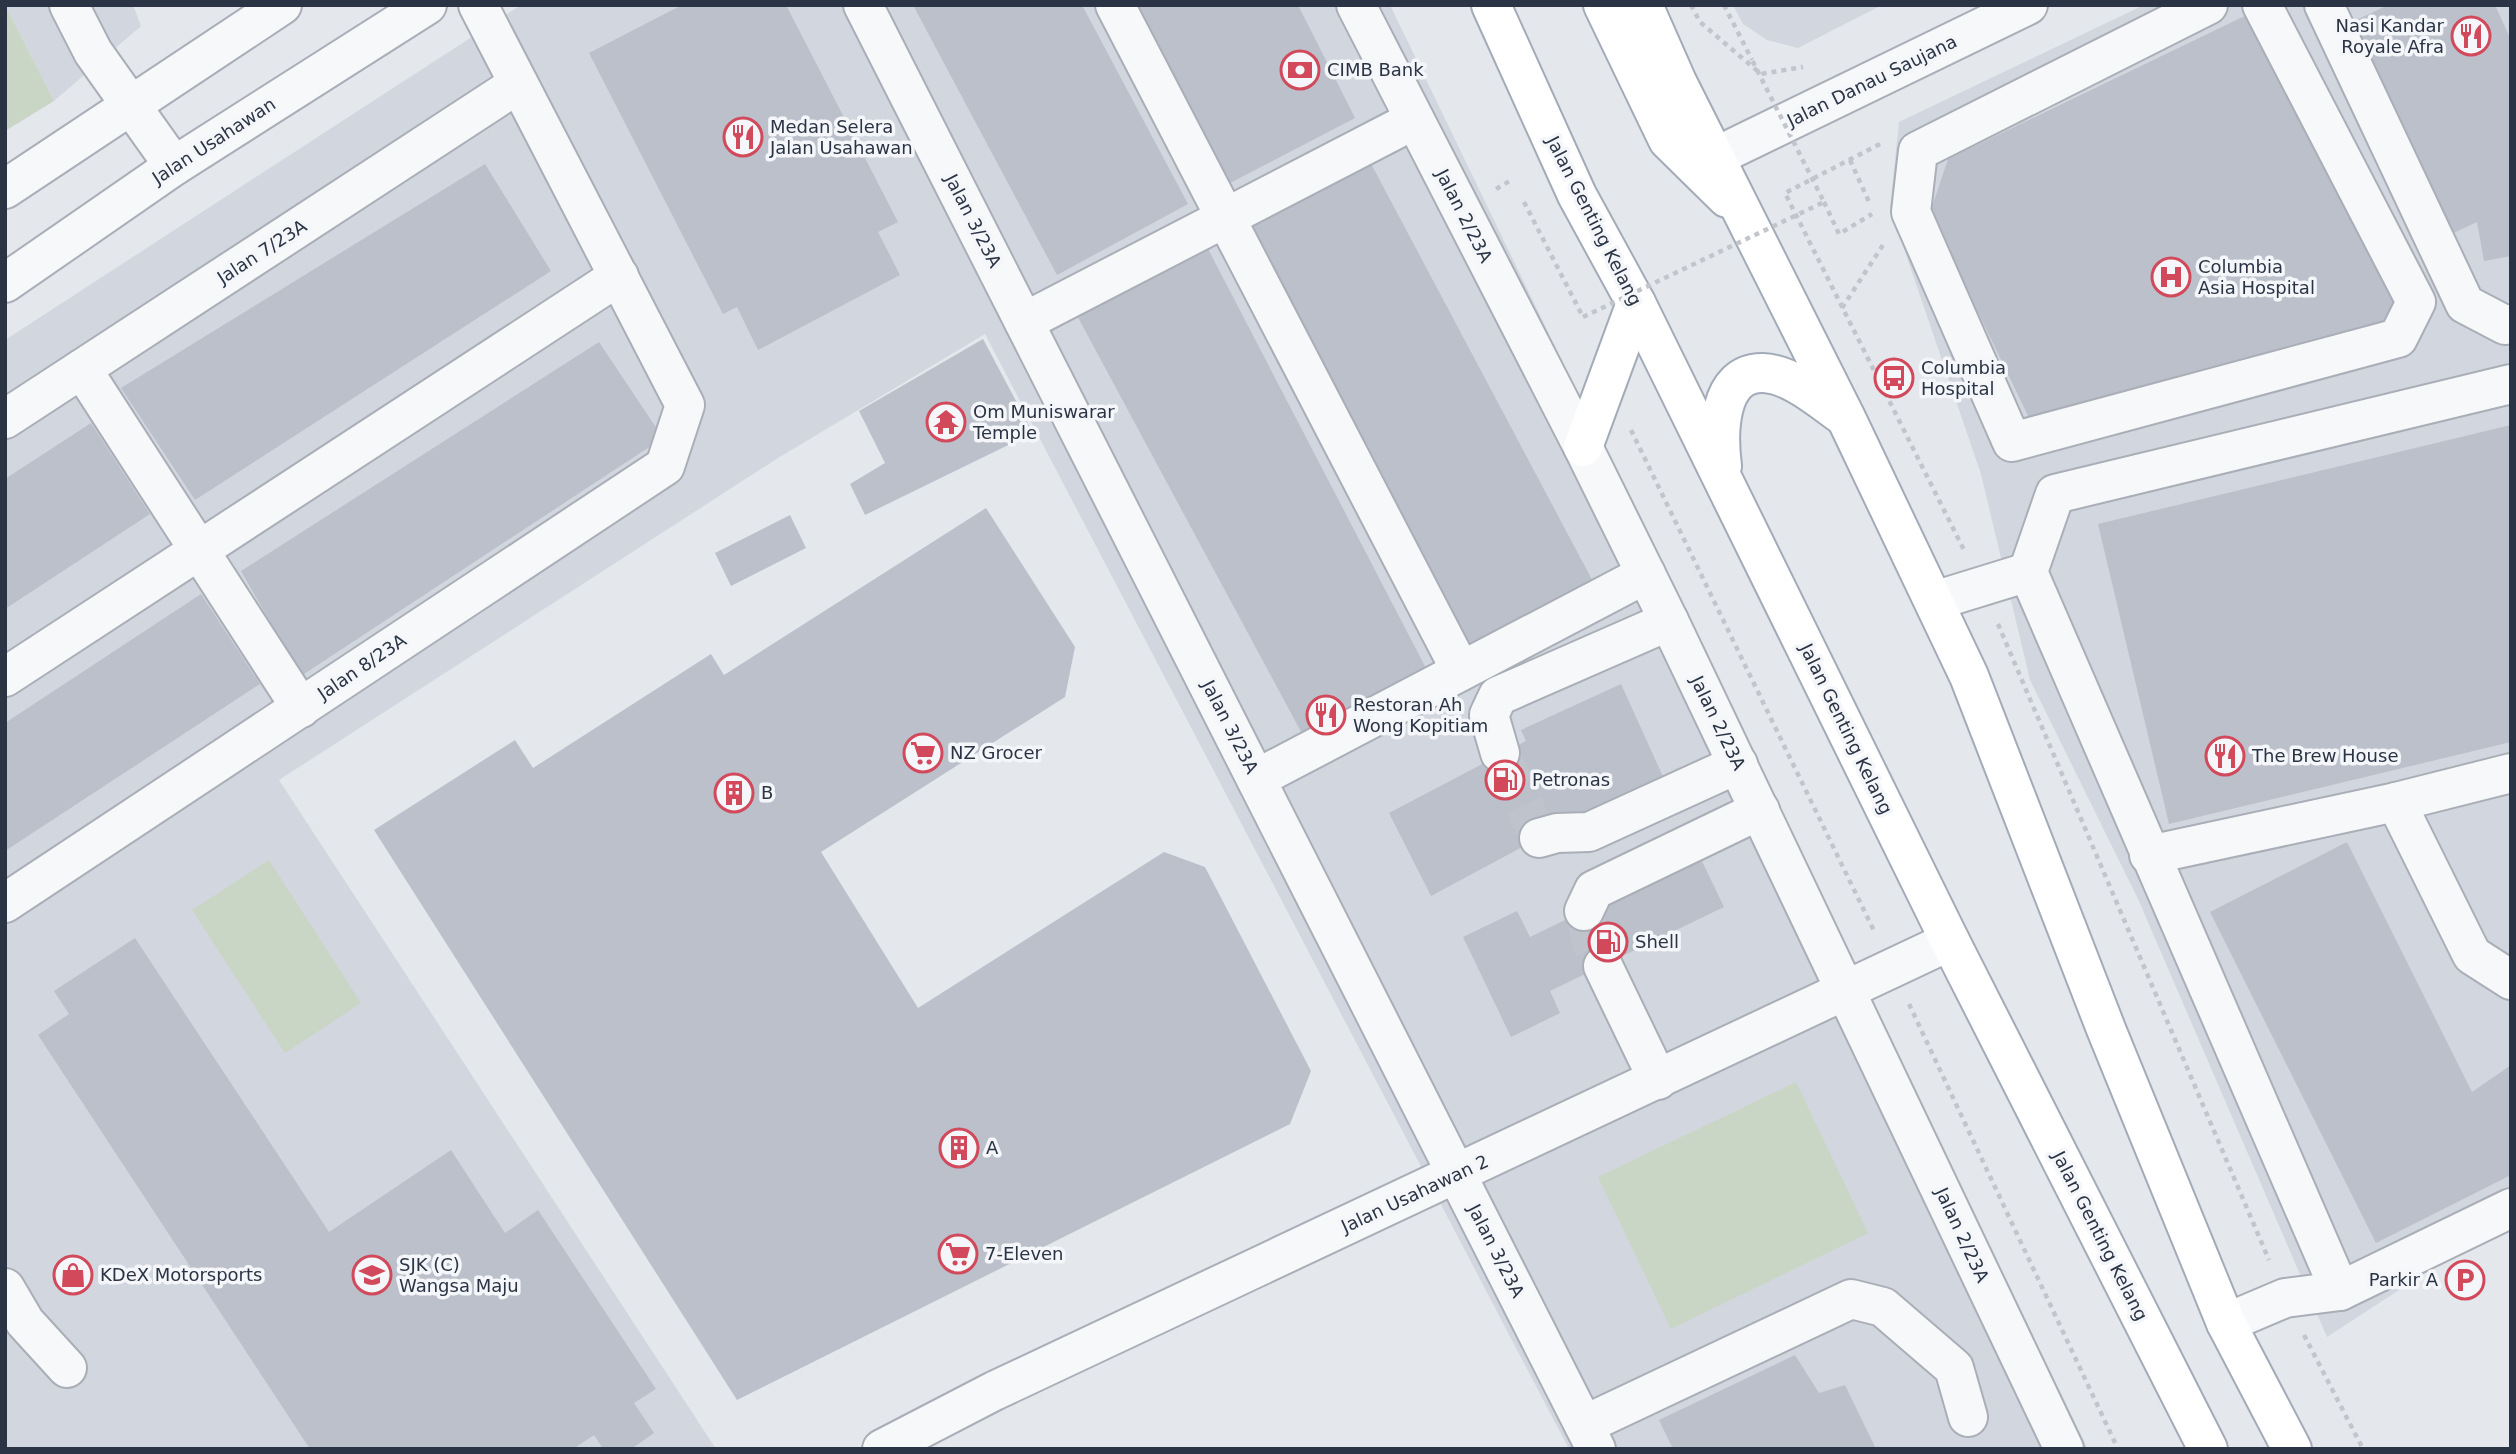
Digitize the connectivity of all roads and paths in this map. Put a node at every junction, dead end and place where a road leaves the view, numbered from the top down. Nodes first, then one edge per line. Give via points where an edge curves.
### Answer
1 (69, 5) edge
2 (282, 5) edge
3 (427, 5) edge
4 (478, 5) edge
5 (863, 5) edge
6 (1115, 5) edge
7 (1356, 5) edge
8 (1491, 5) edge
9 (1602, 5) edge
10 (1643, 5) edge
11 (1691, 5) edge
12 (1724, 5) edge
13 (2262, 5) edge
14 (2324, 5) edge
15 (2205, 6) edge
16 (2011, 9) edge
17 (93, 52) junction
18 (1815, 61) dead end
19 (180, 72) junction
20 (518, 84) junction
21 (131, 104) junction
22 (1414, 120) junction
23 (1717, 156) junction
24 (1850, 160) dead end
25 (174, 166) junction
26 (1513, 179) dead end
27 (5, 190) edge
28 (1524, 202) dead end
29 (1824, 202) junction
30 (1493, 203) dead end
31 (1226, 218) junction
32 (1747, 218) junction
33 (619, 276) junction
34 (5, 283) edge
35 (1636, 303) junction
36 (1024, 323) junction
37 (2511, 324) edge
38 (82, 369) junction
39 (1607, 381) junction
40 (2511, 384) edge
41 (1846, 418) junction
42 (5, 419) edge
43 (1583, 447) junction
44 (1723, 478) junction
45 (199, 551) junction
46 (2028, 572) junction
47 (1646, 574) junction
48 (1934, 601) junction
49 (1669, 621) junction
50 (1461, 671) junction
51 (5, 677) edge
52 (301, 708) junction
53 (1500, 753) tunnel mouth
54 (1738, 764) junction
55 (2511, 773) edge
56 (1256, 779) junction
57 (2396, 802) junction
58 (1760, 810) junction
59 (1539, 838) dead end
60 (2149, 855) junction
61 (5, 903) edge
62 (1584, 911) dead end
63 (1950, 941) junction
64 (1603, 966) tunnel mouth
65 (1892, 968) junction
66 (2511, 980) edge
67 (1846, 991) junction
68 (1658, 1080) junction
69 (1457, 1175) junction
70 (2511, 1208) edge
71 (5, 1288) edge
72 (2340, 1291) junction
73 (2226, 1323) junction
74 (67, 1368) dead end
75 (1968, 1417) dead end
76 (1590, 1437) edge
77 (2056, 1446) edge
78 (881, 1449) edge
79 (2118, 1449) edge
80 (2208, 1449) edge
81 (2292, 1449) edge

1 - 17 street
2 - 19 street
3 - 25 street, Jalan Usahawan
4 - 20 street
5 - 36 street, Jalan 3/23A
6 - 31 street
7 - 22 street, Jalan 2/23A
8 - 35 main road, Jalan Genting Kelang via 1577,195
9 - 32 main road via 1668,140
10 - 23 main road
11 - 18 path via 1700,22 1761,74
12 - 29 path, bridge
13 - 15 street via 2416,302 2398,338 2012,442 1911,212 1918,151
14 - 37 street via 2465,304
16 - 23 street, Jalan Danau Saujana
17 - 19 street via 118,65
17 - 21 street
19 - 21 street
20 - 33 street
20 - 38 street, Jalan 7/23A
21 - 25 street
21 - 27 street
22 - 31 street
22 - 43 street, Jalan 2/23A
23 - 32 main road
24 - 29 path via 1874,213 1839,234
25 - 34 street, Jalan Usahawan
26 - 30 path via 1495,190
28 - 29 path, bridge via 1583,317
31 - 36 street
31 - 50 street
32 - 41 main road
33 - 45 street
33 - 52 street, Jalan 8/23A via 685,405 665,466
35 - 39 main road
35 - 44 main road, Jalan Genting Kelang
36 - 56 street, Jalan 3/23A
38 - 42 street, Jalan 7/23A
38 - 45 street
39 - 43 main road
39 - 65 path
40 - 46 street via 2055,494
41 - 44 main road via 1783,378 1763,373 1745,378 1731,391 1720,424
41 - 48 main road
43 - 47 street, Jalan 2/23A
44 - 63 main road, Jalan Genting Kelang
45 - 51 street
45 - 52 street
46 - 48 street
46 - 60 street
47 - 49 street, Jalan 2/23A
47 - 50 street
48 - 73 main road via 1969,676
49 - 53 street via 1499,696 1489,715
49 - 54 street, Jalan 2/23A
50 - 56 street
52 - 61 street, Jalan 8/23A
54 - 58 street, Jalan 2/23A
54 - 59 street via 1588,832
55 - 57 street
56 - 69 street, Jalan 3/23A
57 - 60 street
57 - 66 street via 2472,955
58 - 62 street via 1594,890
58 - 67 street, Jalan 2/23A
60 - 72 street
63 - 65 street, Jalan Usahawan 2
63 - 80 main road, Jalan Genting Kelang
64 - 68 street
65 - 67 street, Jalan Usahawan 2
65 - 79 path
67 - 68 street, Jalan Usahawan 2
67 - 77 street, Jalan 2/23A
68 - 69 street, Jalan Usahawan 2
69 - 76 street, Jalan 3/23A
69 - 78 street, Jalan Usahawan 2 via 994,1391
70 - 72 street
71 - 74 street via 25,1322
72 - 73 street via 2285,1298
73 - 81 main road
75 - 76 street via 1954,1368 1883,1307 1851,1299

